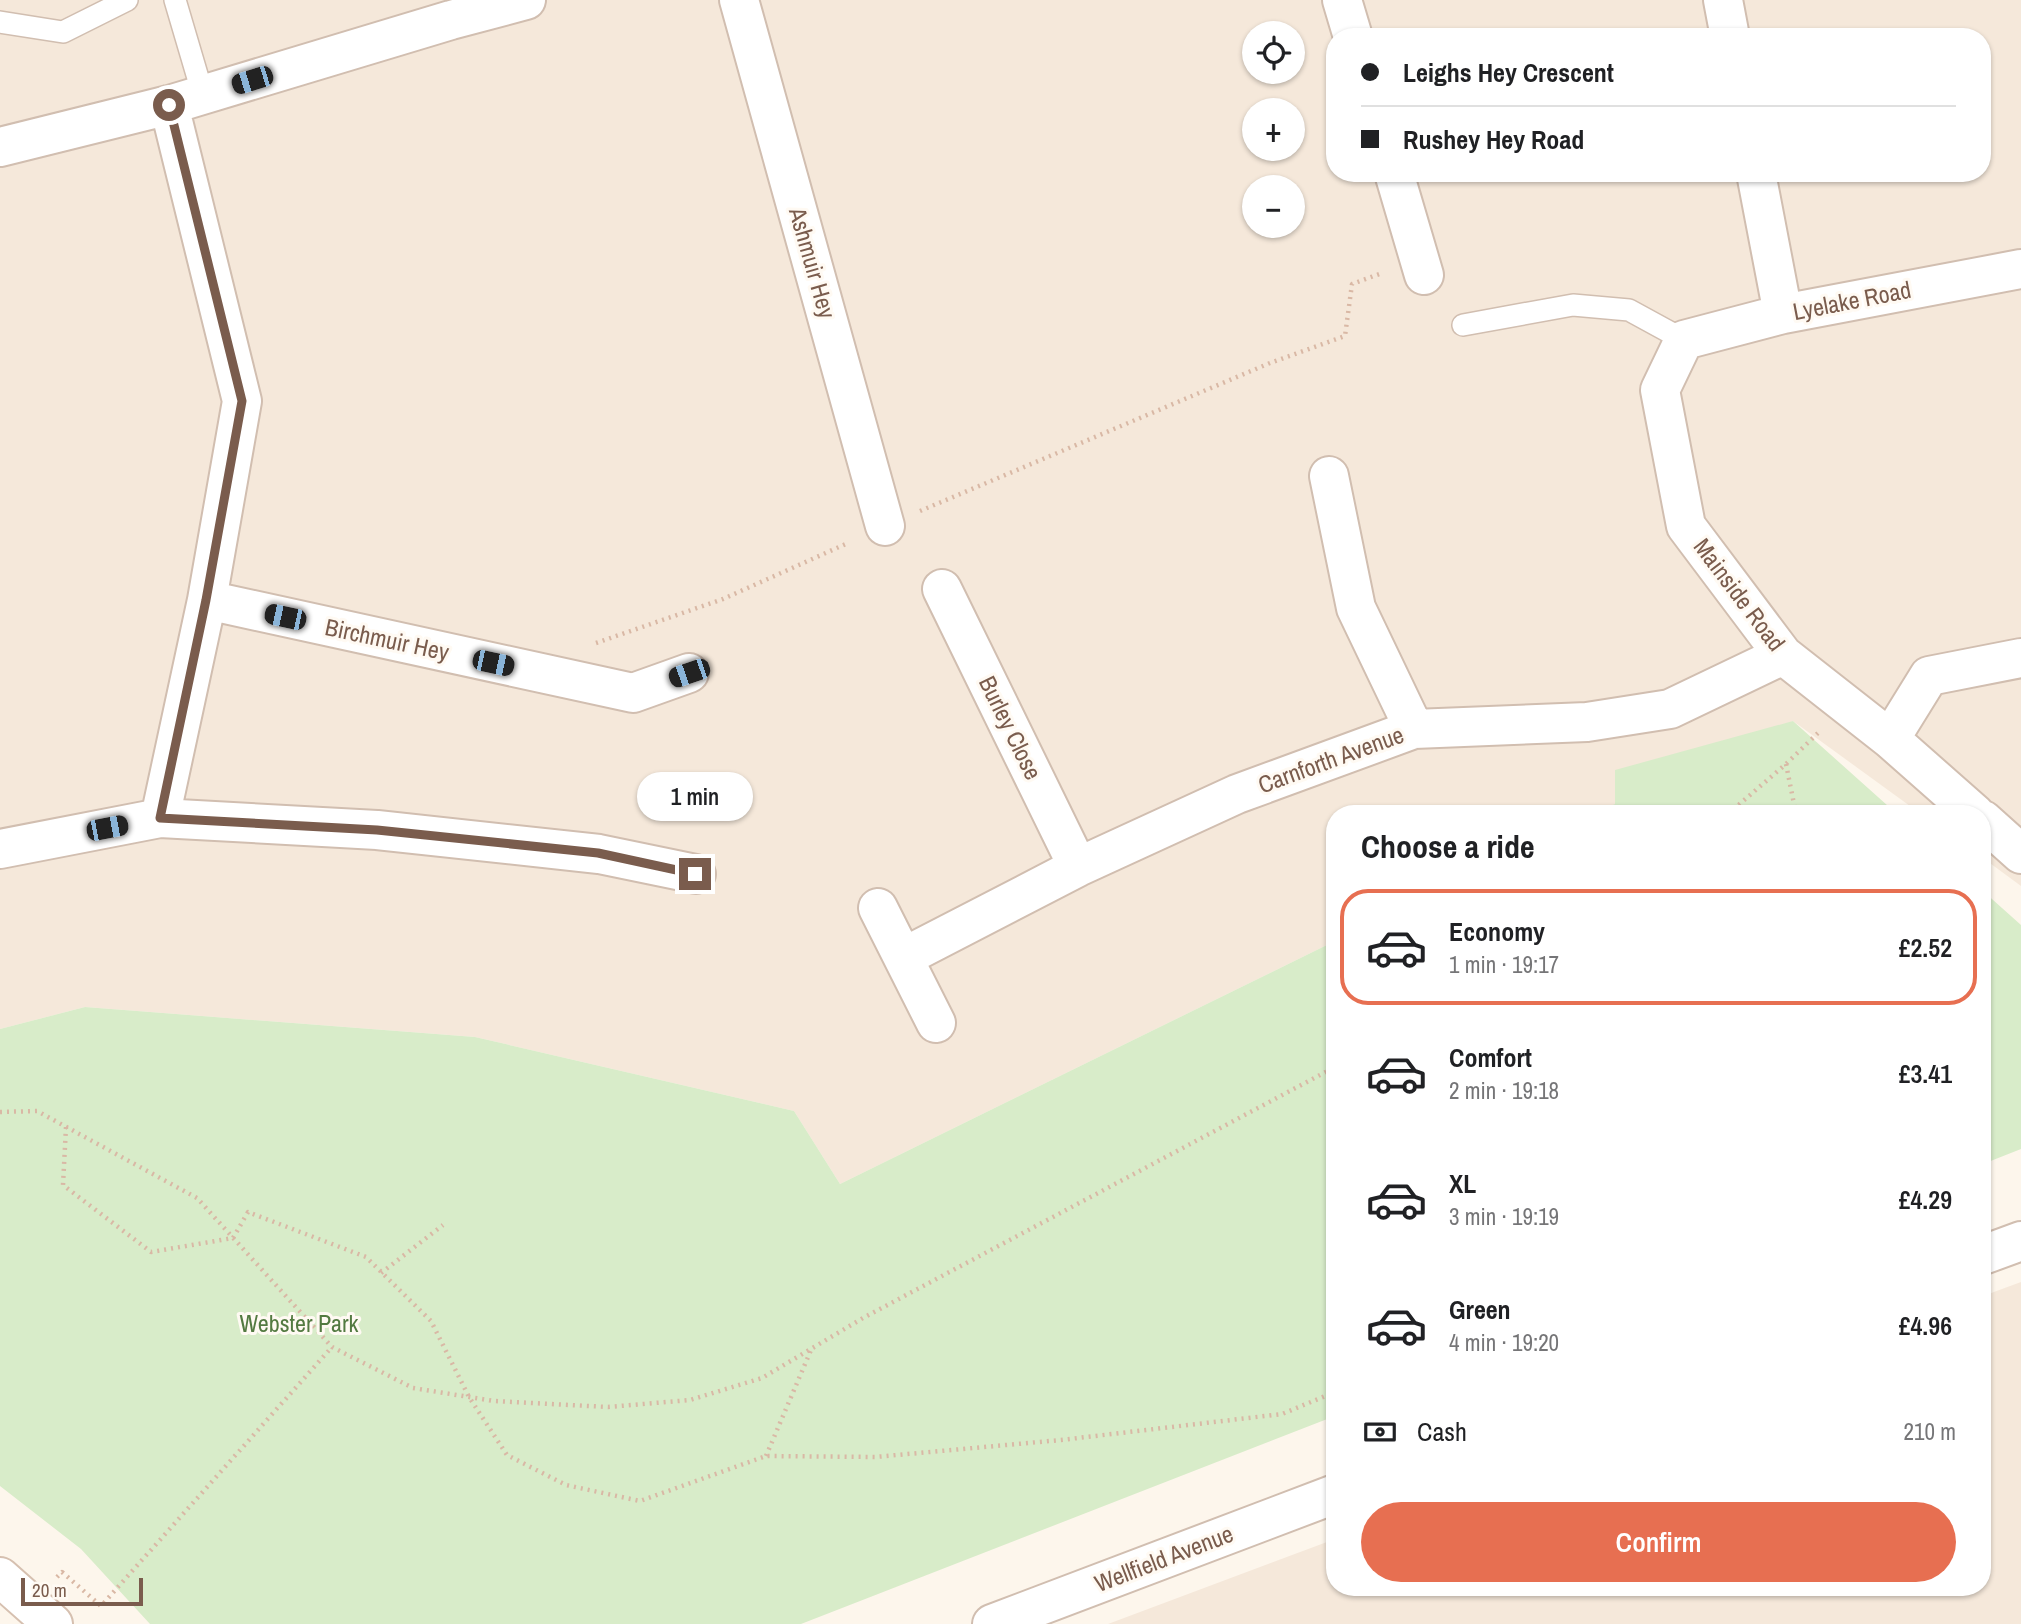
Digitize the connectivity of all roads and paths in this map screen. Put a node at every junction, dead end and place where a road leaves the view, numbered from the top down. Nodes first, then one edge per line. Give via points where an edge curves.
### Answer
1 (127, 0) edge
2 (174, 0) edge
3 (526, 0) edge
4 (739, 0) edge
5 (1342, 0) edge
6 (1723, 0) edge
7 (0, 22) edge
8 (1350, 28) edge
9 (1728, 28) edge
10 (186, 100) junction
11 (0, 147) edge
12 (1397, 182) edge
13 (1758, 182) edge
14 (1422, 267) joint
15 (2021, 269) edge
16 (1783, 314) junction
17 (1463, 325) dead end
18 (1684, 340) junction
19 (1329, 476) dead end
20 (885, 526) junction
21 (942, 589) dead end
22 (206, 600) junction
23 (583, 647) dead end
24 (1783, 655) junction
25 (2021, 658) edge
26 (689, 673) dead end
27 (1846, 705) junction
28 (1413, 729) junction
29 (1890, 739) junction
30 (1786, 764) junction
31 (1738, 805) edge
32 (1794, 805) edge
33 (1965, 805) edge
34 (160, 818) junction
35 (1991, 827) edge
36 (0, 849) edge
37 (2021, 854) edge
38 (1078, 867) junction
39 (695, 874) dead end
40 (878, 908) dead end
41 (904, 957) junction
42 (936, 1023) dead end
43 (1326, 1072) edge
44 (0, 1112) edge
45 (66, 1128) junction
46 (443, 1225) dead end
47 (233, 1238) junction
48 (2021, 1241) edge
49 (1991, 1252) edge
50 (382, 1273) junction
51 (332, 1347) junction
52 (812, 1348) junction
53 (1326, 1396) edge
54 (469, 1397) junction
55 (766, 1456) junction
56 (1326, 1497) edge
57 (62, 1572) dead end
58 (0, 1577) edge
59 (53, 1624) edge
60 (992, 1624) edge

1 - 7 lane via 63,32
2 - 10 lane
3 - 10 street
4 - 20 street, Ashmuir Hey
5 - 8 street
6 - 9 street
10 - 11 street
10 - 22 street via 242,401
12 - 14 street
13 - 16 street
14 - 20 path via 1352,284 1345,336 1270,363
15 - 16 street, Lyelake Road
16 - 18 street, Lyelake Road
17 - 18 lane via 1573,305 1629,310
18 - 24 street, Mainside Road via 1660,390 1686,526
19 - 28 street via 1356,608
20 - 23 path via 723,599
21 - 38 street, Burley Close
22 - 26 street, Birchmuir Hey via 633,693
22 - 34 street
24 - 27 street, Mainside Road
24 - 28 street, Carnforth Avenue via 1670,709 1587,723
25 - 29 street via 1929,676
27 - 29 street, Mainside Road
27 - 30 path
28 - 38 street, Carnforth Avenue via 1237,794
29 - 33 street, Mainside Road
30 - 31 path
30 - 32 path
34 - 36 street
34 - 39 street via 391,832 598,853
35 - 37 street
38 - 41 street, Carnforth Avenue
40 - 41 street
41 - 42 street
43 - 52 path
44 - 45 path via 37,1111
45 - 47 path via 197,1198
45 - 47 path via 63,1185 151,1252
46 - 50 path
47 - 50 path via 248,1212 366,1258
47 - 51 path
48 - 49 street
50 - 54 path via 431,1321
51 - 54 path via 413,1388
51 - 57 path via 101,1606
52 - 54 path via 762,1378 690,1400 608,1407
52 - 55 path
53 - 55 path via 1282,1414 1061,1440 875,1457
54 - 55 path via 507,1455 566,1485 640,1501
56 - 60 street, Wellfield Avenue
58 - 59 street

